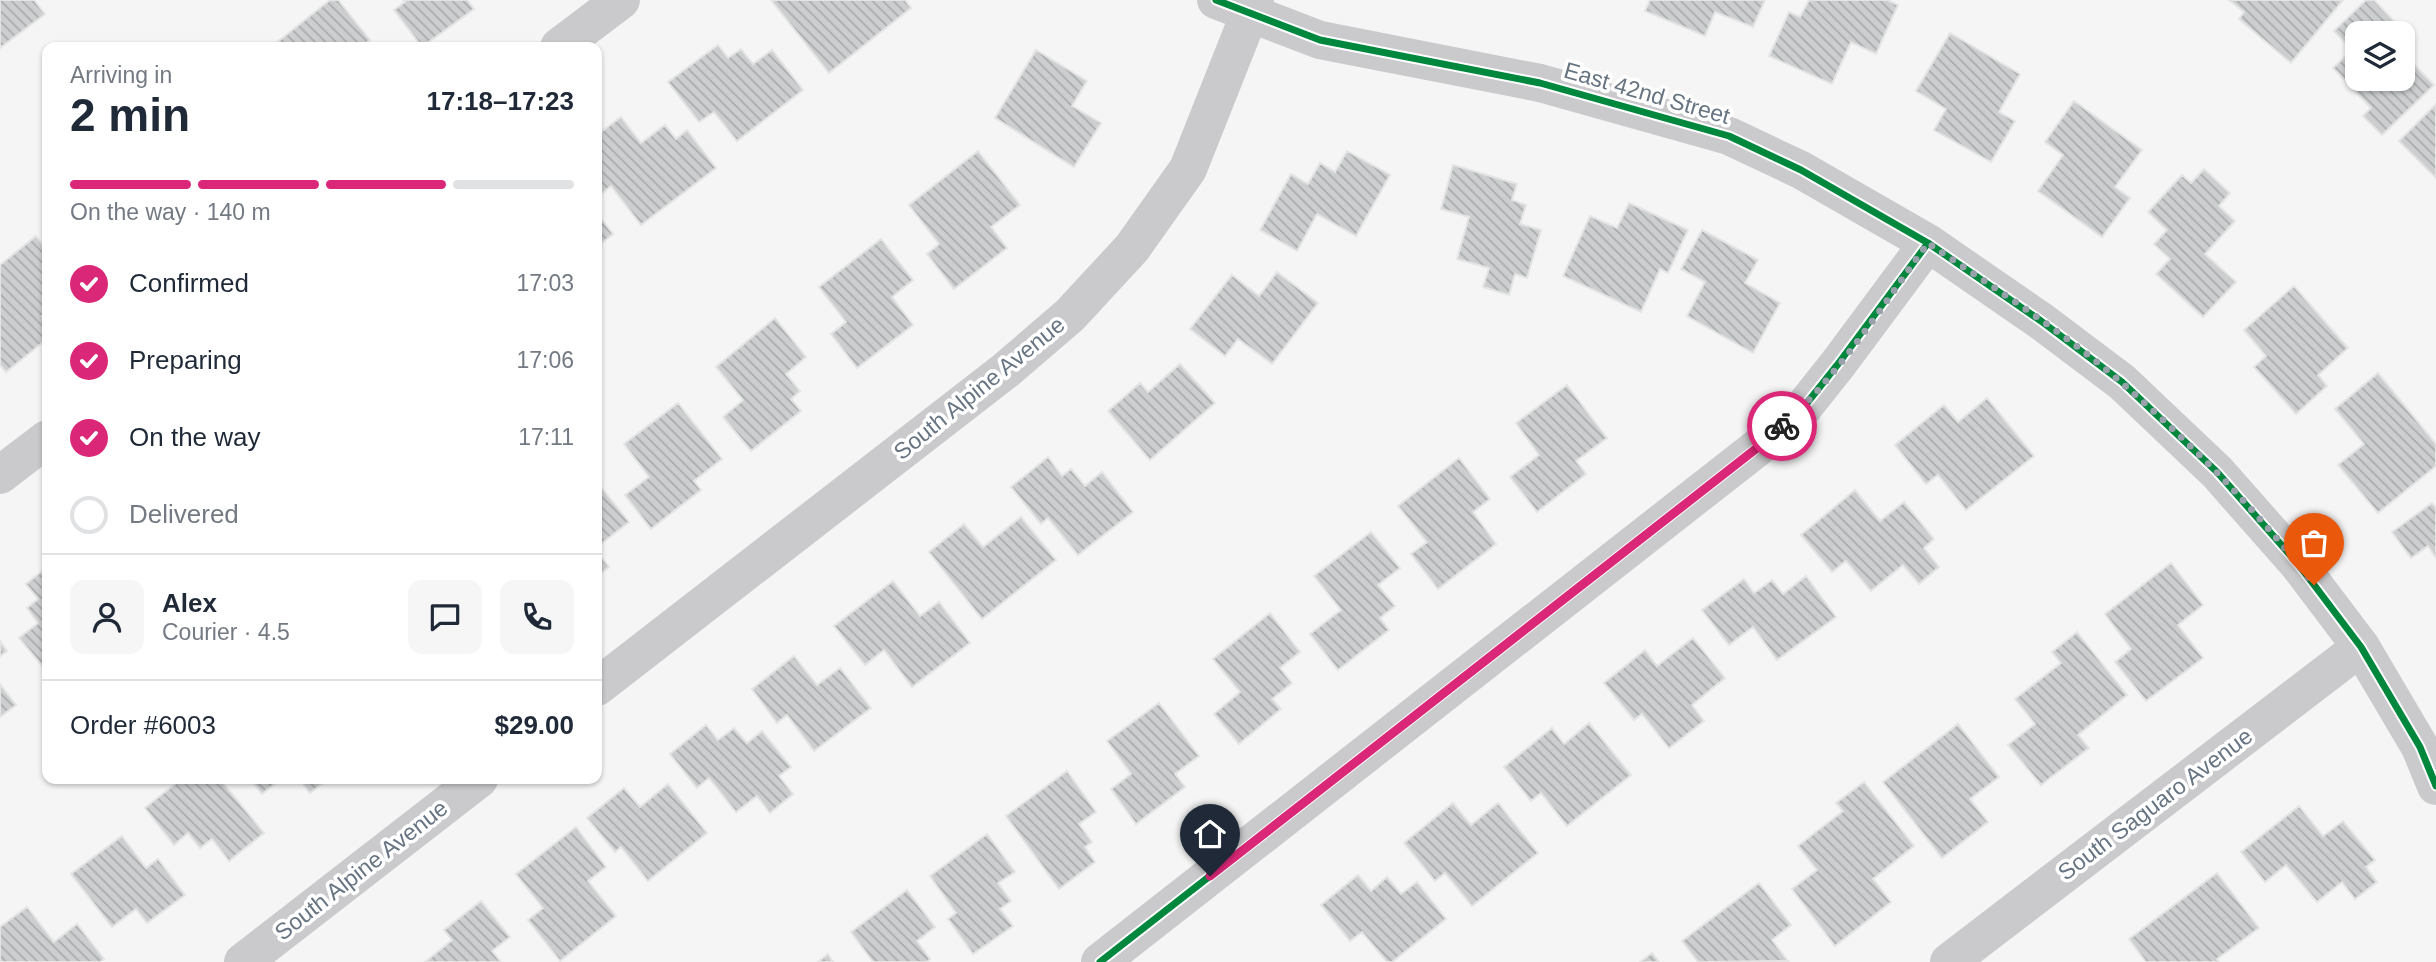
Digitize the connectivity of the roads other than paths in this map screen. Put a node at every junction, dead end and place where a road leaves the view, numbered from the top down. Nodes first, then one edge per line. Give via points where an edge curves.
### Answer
1 (621, 0) edge
2 (1240, 5) edge
3 (566, 42) edge
4 (1928, 243) junction
5 (42, 443) edge
6 (0, 475) edge
7 (2361, 647) junction
8 (602, 683) edge
9 (473, 784) edge
10 (2436, 786) edge
11 (243, 962) edge
12 (1100, 962) edge
13 (1949, 962) edge

1 - 3 street
2 - 4 street, East 42nd Street via 1320,40 1540,83 1729,136 1801,170
2 - 8 street, South Alpine Avenue via 1188,169 1132,248 1070,315 1006,370
4 - 7 street, East 42nd Street via 2041,321 2131,391 2217,472 2299,565
4 - 12 street via 1803,408 1757,448
5 - 6 street
7 - 10 street, East 42nd Street via 2420,747
7 - 13 street, South Saguaro Avenue
9 - 11 street, South Alpine Avenue

